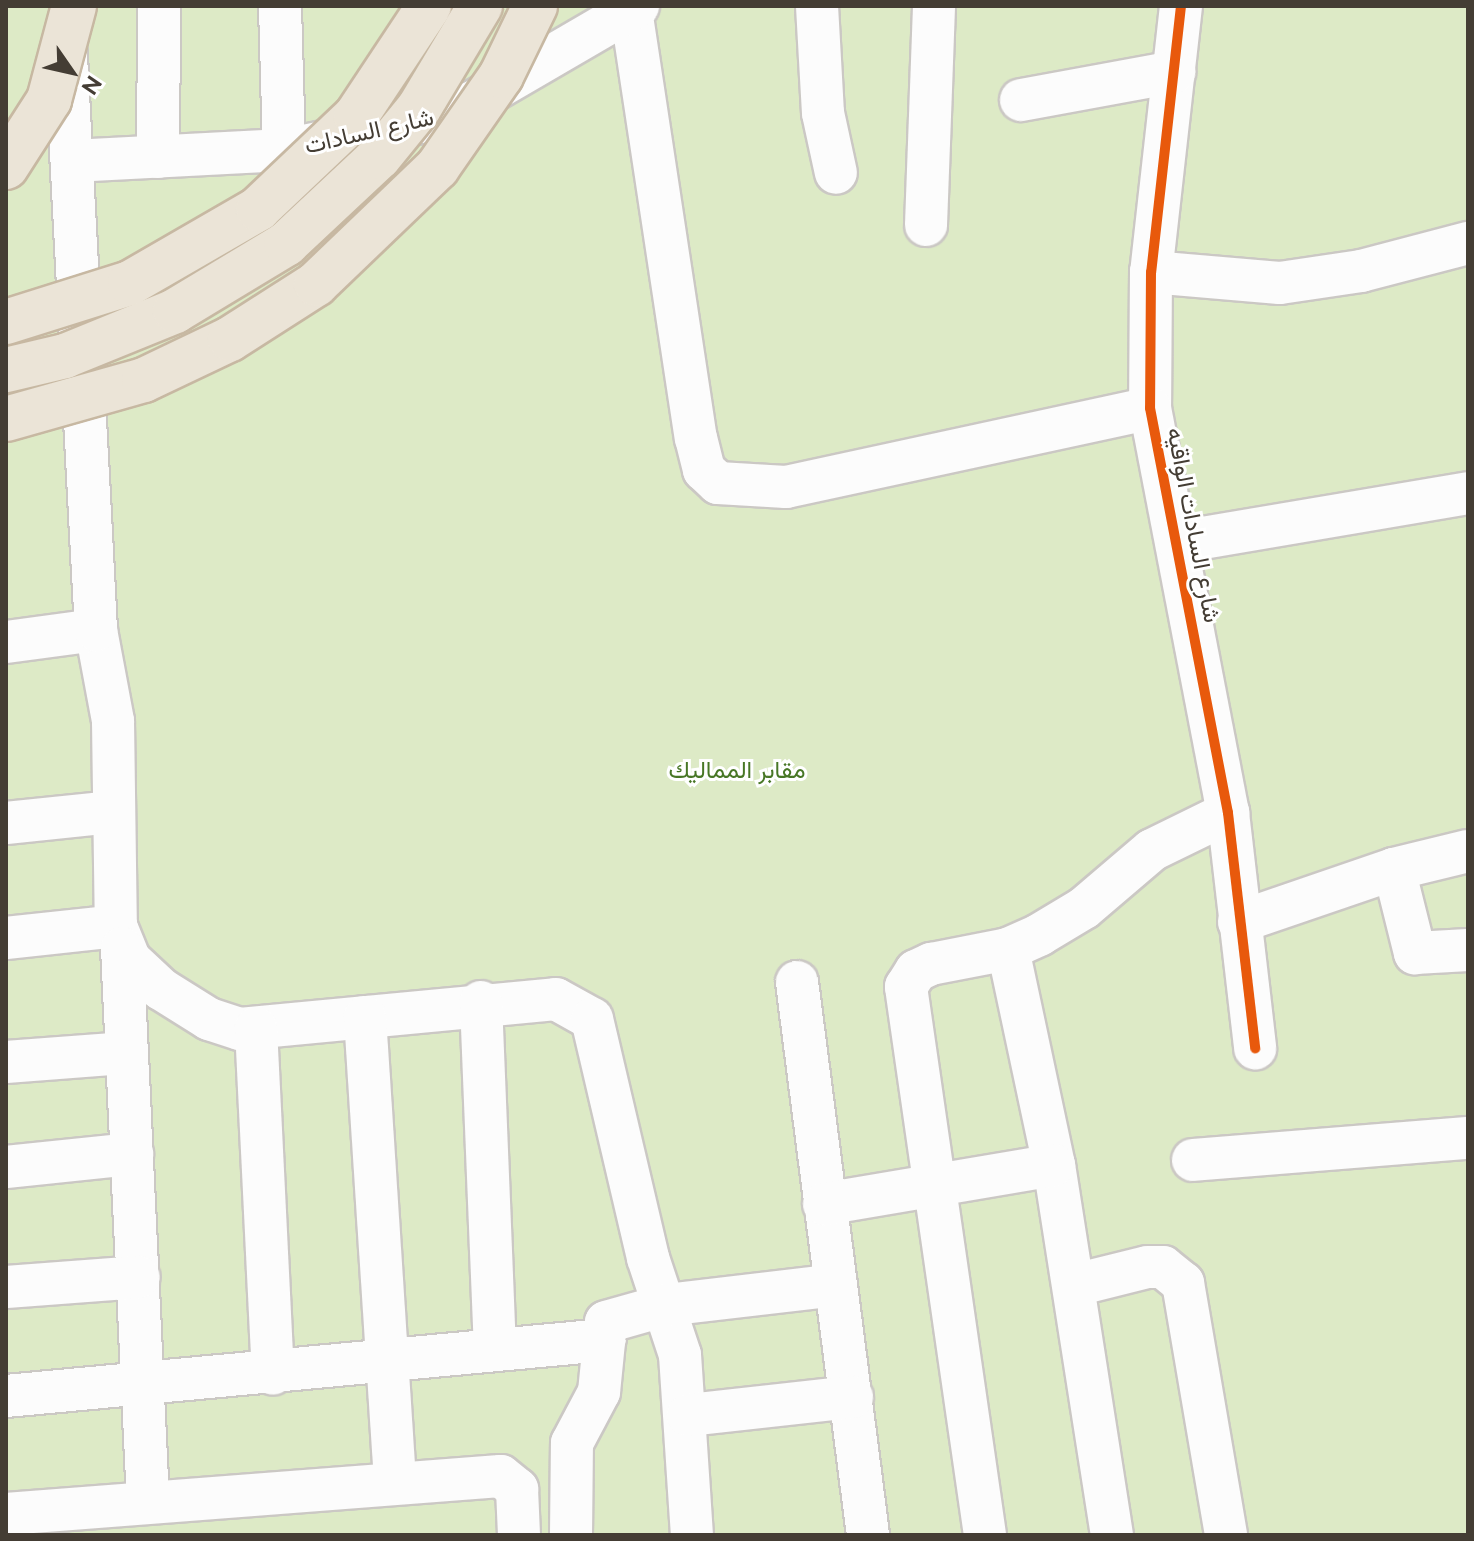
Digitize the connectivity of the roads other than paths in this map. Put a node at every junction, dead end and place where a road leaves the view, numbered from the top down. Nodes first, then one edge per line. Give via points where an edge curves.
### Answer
1 (64, 6) edge
2 (74, 6) edge
3 (159, 6) edge
4 (280, 6) edge
5 (429, 6) edge
6 (480, 6) edge
7 (535, 6) edge
8 (817, 6) edge
9 (934, 6) edge
10 (1181, 6) edge
11 (635, 8) edge
12 (1174, 72) junction
13 (1021, 100) dead end
14 (284, 150) junction
15 (158, 157) junction
16 (72, 161) junction
17 (6, 167) edge
18 (836, 173) dead end
19 (926, 225) dead end
20 (1468, 243) edge
21 (1151, 272) junction
22 (6, 322) edge
23 (6, 370) edge
24 (1150, 408) junction
25 (6, 419) edge
26 (1468, 493) edge
27 (1179, 542) junction
28 (96, 630) junction
29 (6, 642) edge
30 (113, 812) junction
31 (1228, 813) junction
32 (6, 823) edge
33 (1468, 851) edge
34 (1394, 869) junction
35 (1239, 922) junction
36 (119, 937) junction
37 (6, 938) edge
38 (1008, 949) junction
39 (1468, 950) edge
40 (797, 982) dead end
41 (481, 1002) junction
42 (365, 1017) junction
43 (256, 1028) junction
44 (1255, 1048) dead end
45 (127, 1053) junction
46 (6, 1062) edge
47 (1468, 1138) edge
48 (132, 1154) junction
49 (1193, 1160) dead end
50 (1054, 1165) junction
51 (6, 1167) edge
52 (934, 1184) junction
53 (824, 1204) junction
54 (139, 1277) junction
55 (836, 1285) junction
56 (1075, 1285) junction
57 (6, 1287) edge
58 (666, 1305) junction
59 (604, 1340) junction
60 (495, 1350) junction
61 (385, 1363) junction
62 (273, 1374) junction
63 (144, 1385) junction
64 (6, 1396) edge
65 (852, 1397) junction
66 (688, 1415) junction
67 (395, 1482) junction
68 (148, 1502) junction
69 (6, 1514) edge
70 (519, 1535) edge
71 (571, 1535) edge
72 (692, 1535) edge
73 (868, 1535) edge
74 (985, 1535) edge
75 (1112, 1535) edge
76 (1226, 1535) edge

1 - 16 street
2 - 17 highway, bridge via 55,86
3 - 15 street
4 - 14 street
5 - 22 highway, bridge via 356,116 258,209 130,283
6 - 23 highway, bridge via 419,108 379,157 286,244 175,311 65,356
7 - 25 highway, bridge via 501,76 437,168 316,284 230,339 144,380
8 - 18 street via 823,113
9 - 19 street
10 - 12 street, شارع السادات الواقيه
11 - 14 street, شارع السادات via 473,102 351,140
11 - 24 street via 696,438 704,470 718,483 786,487
12 - 13 street
12 - 21 street, شارع السادات الواقيه
14 - 15 street, شارع السادات
15 - 16 street, شارع السادات
16 - 28 street
20 - 21 street via 1361,271 1280,283
21 - 24 street, شارع السادات الواقيه
24 - 27 street, شارع السادات الواقيه
26 - 27 street
27 - 31 street, شارع السادات الواقيه
28 - 29 street
28 - 30 street via 113,721
30 - 32 street
30 - 36 street
31 - 35 street, شارع السادات الواقيه
31 - 38 street via 1152,850 1084,908
33 - 34 street
34 - 35 street
34 - 39 street via 1415,953
35 - 44 street, شارع السادات الواقيه
36 - 37 street
36 - 43 street via 161,989 209,1019
36 - 45 street
38 - 50 street
38 - 52 street via 931,964 916,971 906,987
40 - 53 street
41 - 42 street
41 - 58 street via 556,999 592,1019 648,1258
41 - 60 street
42 - 43 street
42 - 61 street
43 - 62 street
45 - 46 street
45 - 48 street
47 - 49 street
48 - 51 street
48 - 54 street
50 - 52 street
50 - 56 street
52 - 53 street
52 - 74 street
53 - 55 street
54 - 57 street
54 - 63 street
55 - 58 street
55 - 65 street
56 - 75 street
56 - 76 street via 1148,1267 1163,1267 1183,1283
58 - 59 street via 612,1318
58 - 66 street
59 - 60 street
59 - 71 street via 599,1392 572,1443
60 - 61 street
61 - 62 street
61 - 67 street
62 - 63 street
63 - 64 street
63 - 68 street
65 - 66 street
65 - 73 street
66 - 72 street
67 - 68 street
67 - 70 street via 501,1476 517,1489
68 - 69 street

